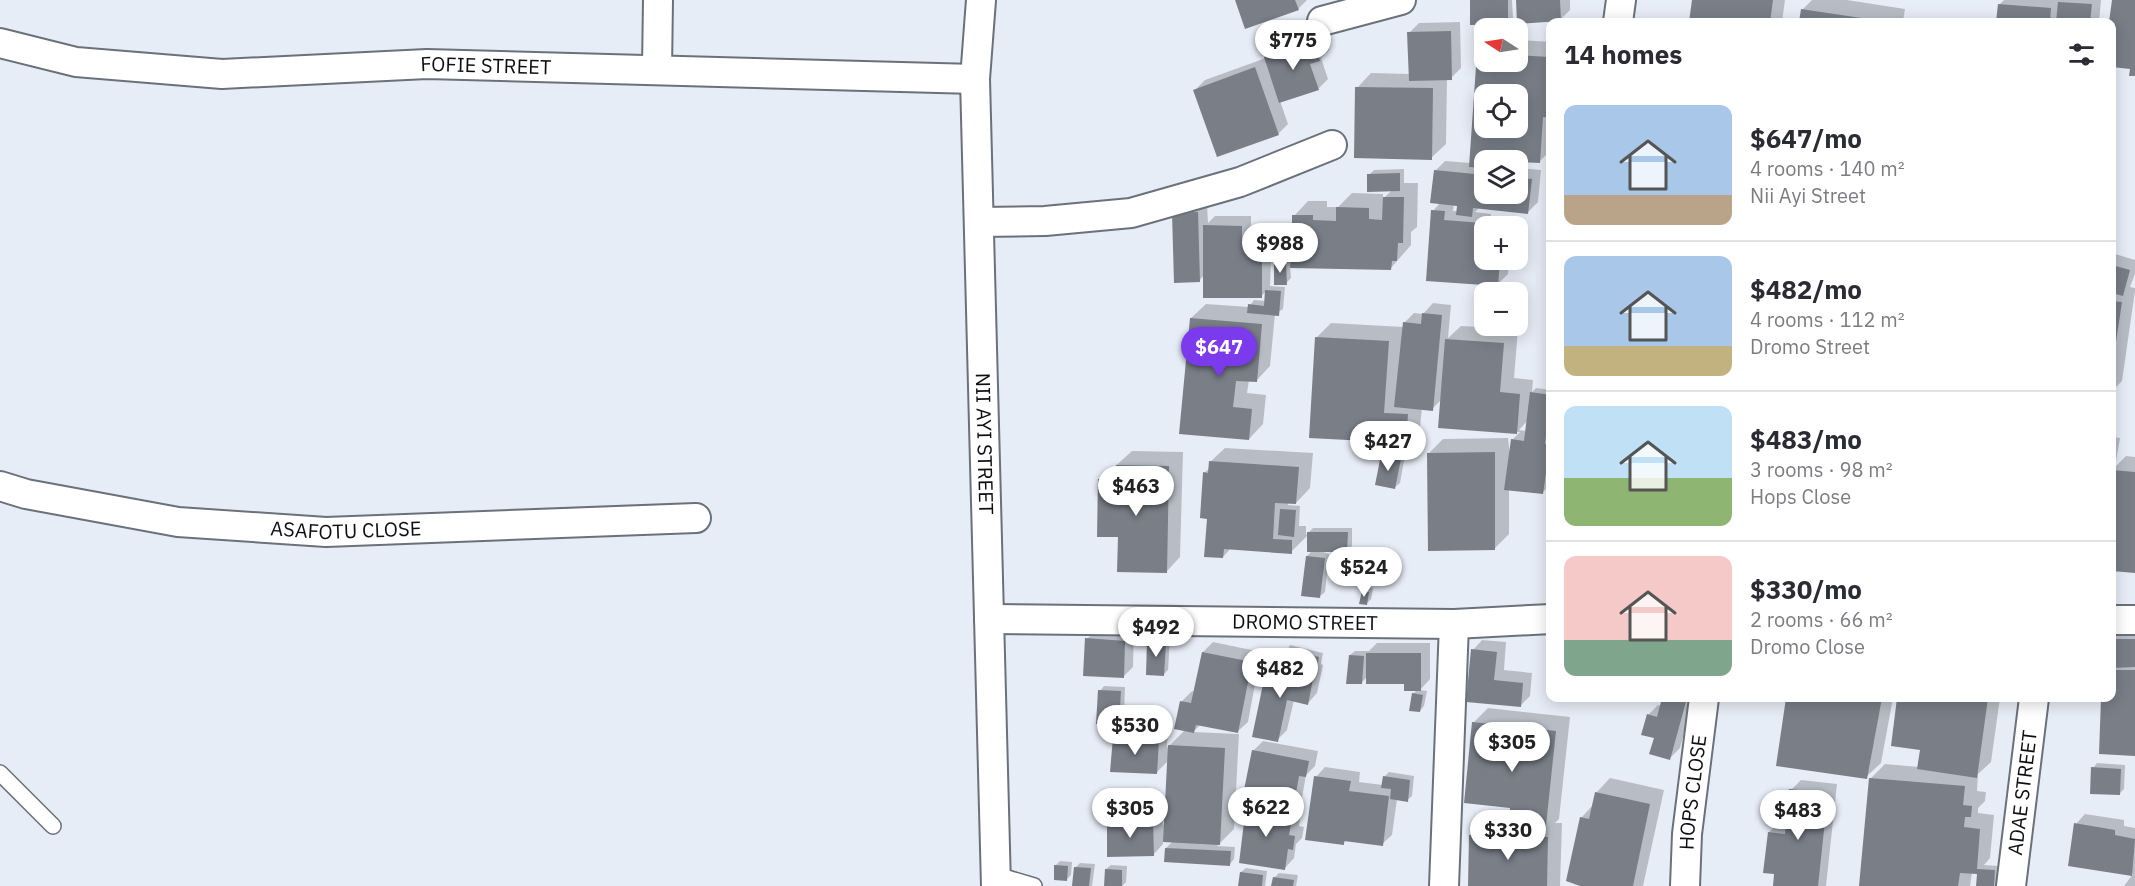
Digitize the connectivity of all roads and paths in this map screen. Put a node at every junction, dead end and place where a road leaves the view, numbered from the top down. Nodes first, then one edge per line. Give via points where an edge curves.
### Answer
1 (658, 0) edge
2 (981, 0) edge
3 (1401, 0) edge
4 (1621, 0) edge
5 (1619, 18) edge
6 (1322, 21) dead end
7 (0, 43) edge
8 (657, 69) junction
9 (975, 79) junction
10 (1332, 145) dead end
11 (979, 222) junction
12 (0, 486) edge
13 (696, 518) dead end
14 (989, 619) junction
15 (1546, 619) edge
16 (2116, 620) edge
17 (2135, 620) edge
18 (1455, 624) junction
19 (1704, 702) edge
20 (2034, 702) edge
21 (0, 773) edge
22 (53, 826) dead end
23 (997, 881) edge
24 (1034, 886) edge
25 (1444, 886) edge
26 (1685, 886) edge
27 (2012, 886) edge

1 - 8 street
2 - 9 street, NII AYI STREET
3 - 6 street
4 - 5 street
7 - 8 street, FOFIE STREET via 76,62 222,74 427,64
8 - 9 street, FOFIE STREET
9 - 11 street, NII AYI STREET
10 - 11 street via 1240,182 1131,213
11 - 14 street, NII AYI STREET
12 - 13 street, ASAFOTU CLOSE via 178,522 326,532
14 - 18 street, DROMO STREET
14 - 23 street, NII AYI STREET
15 - 18 street, DROMO STREET
16 - 17 street
18 - 25 street
19 - 26 street, HOPS CLOSE via 1687,834
20 - 27 street, ADAE STREET
21 - 22 lane
23 - 24 lane

